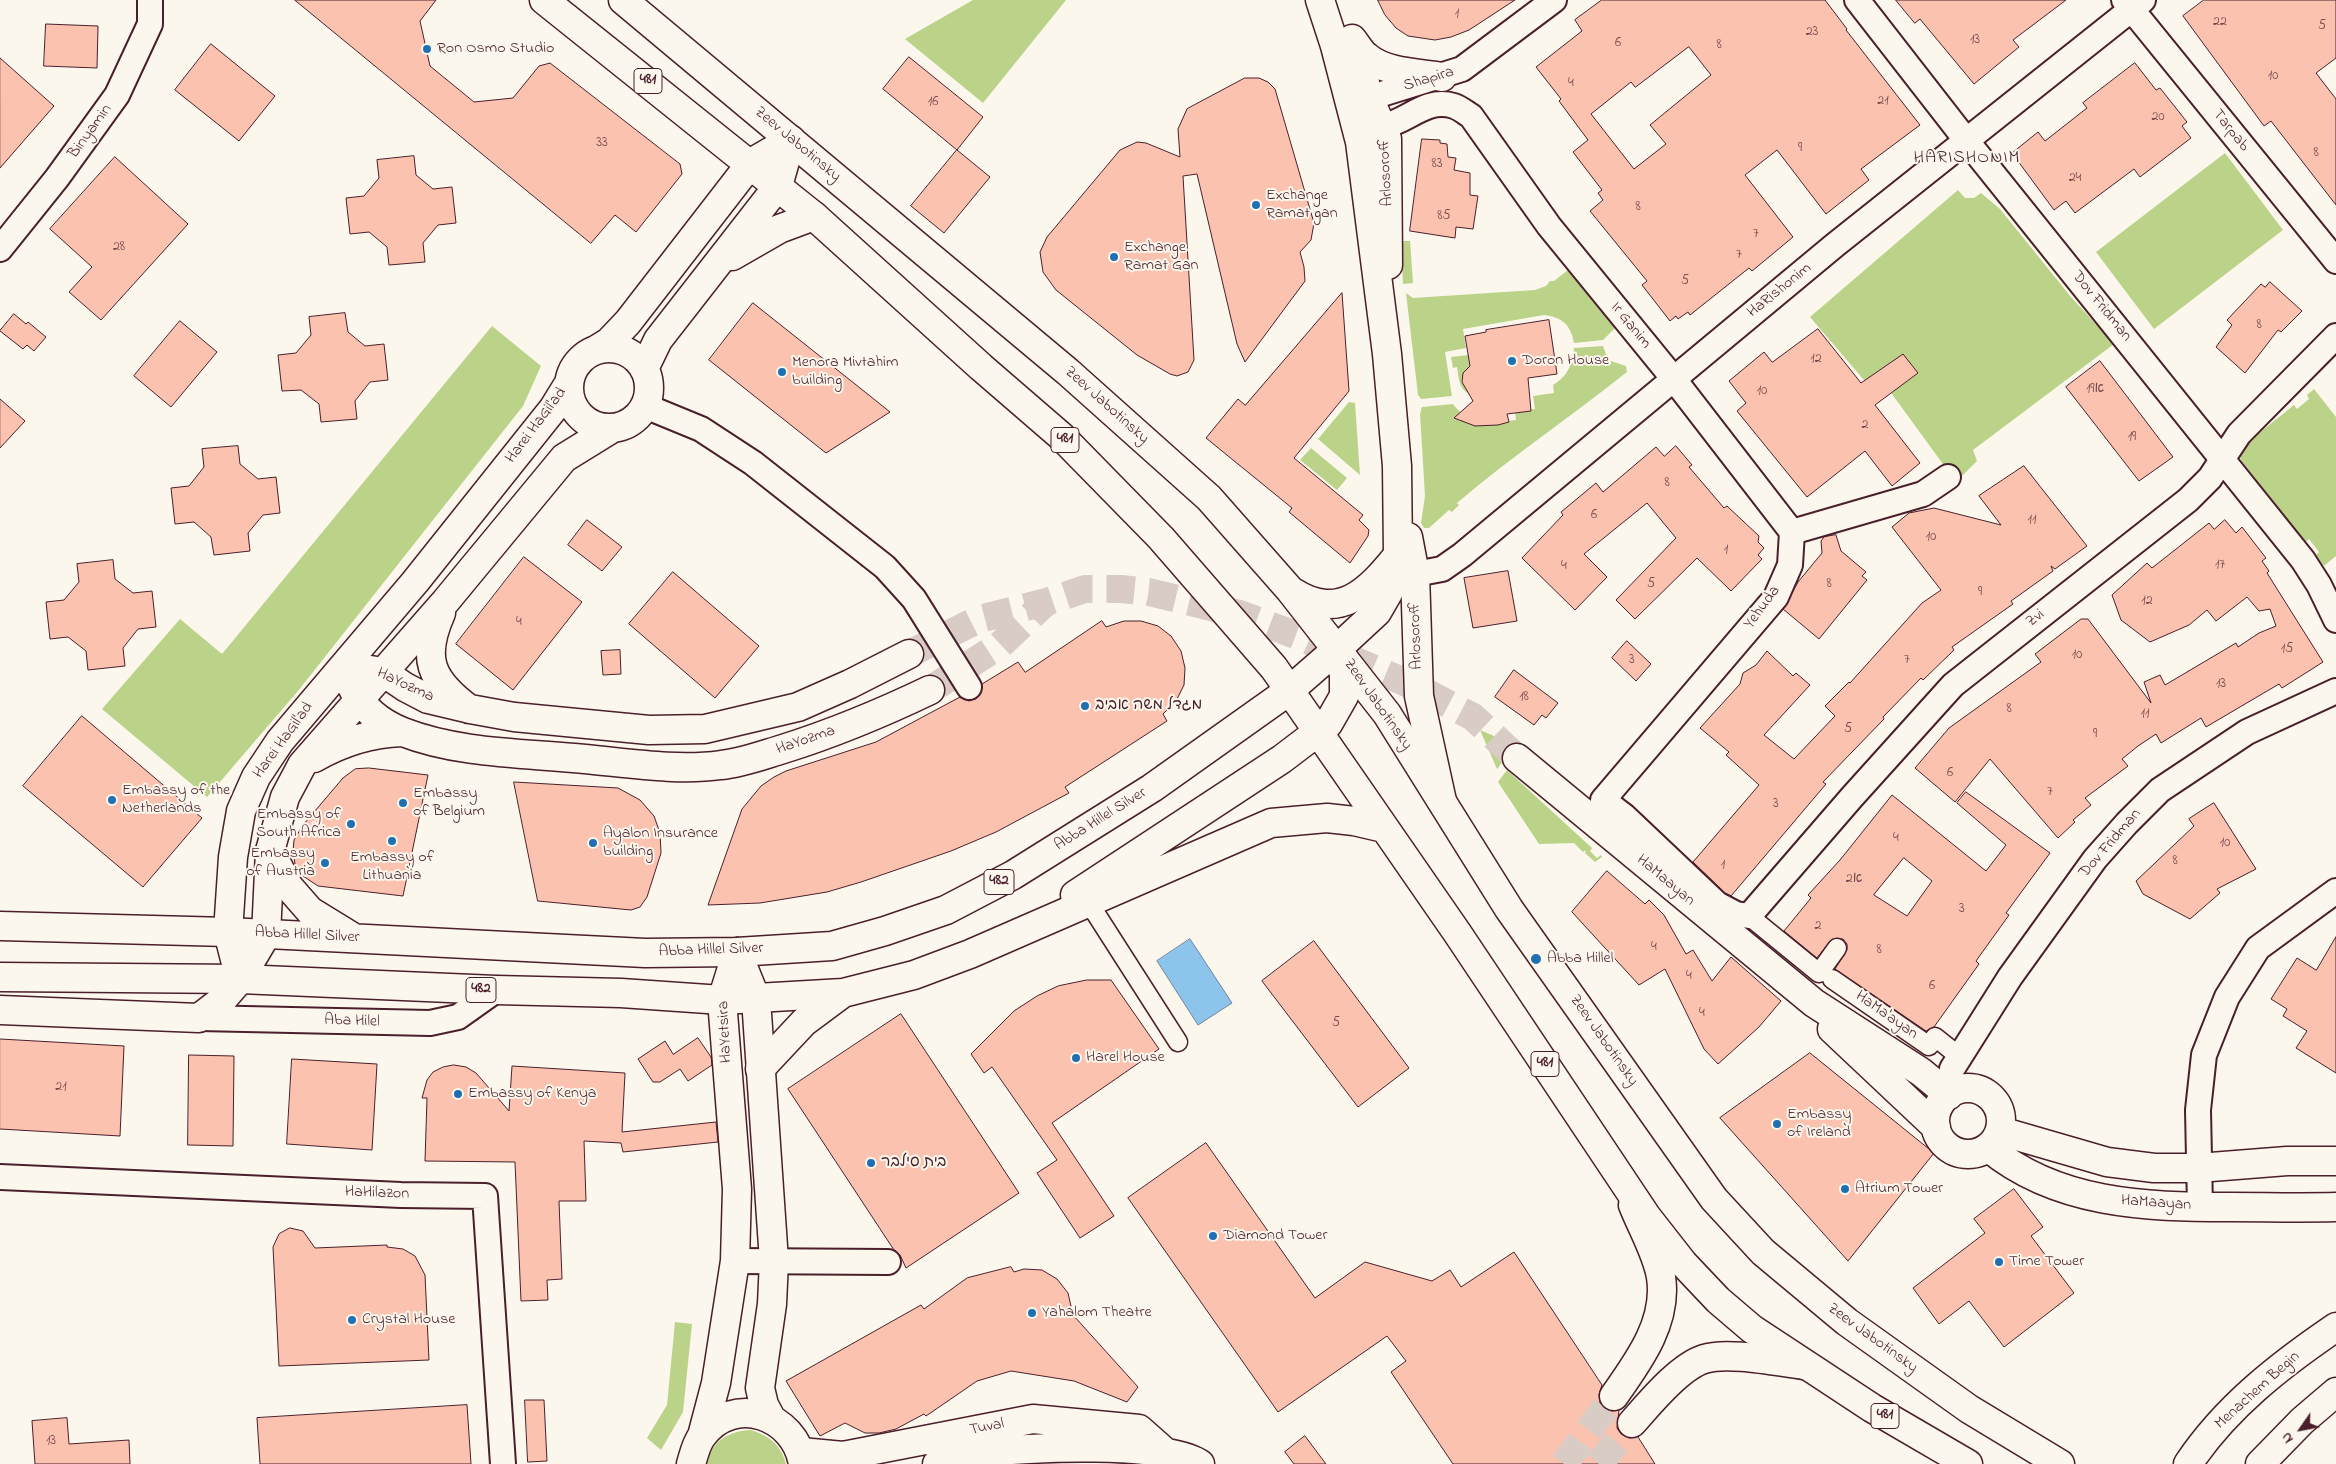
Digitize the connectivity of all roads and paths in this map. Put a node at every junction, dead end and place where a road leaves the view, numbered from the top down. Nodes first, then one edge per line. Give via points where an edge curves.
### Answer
1 (150, 0) edge
2 (544, 0) edge
3 (623, 0) edge
4 (1320, 0) edge
5 (1338, 0) edge
6 (1554, 0) edge
7 (1857, 0) edge
8 (2133, 3) edge
9 (1352, 39) junction
10 (1452, 73) junction
11 (1363, 110) junction
12 (1471, 116) junction
13 (1383, 126) junction
14 (791, 140) junction
15 (1966, 140) junction
16 (751, 163) junction
17 (778, 186) junction
18 (814, 216) junction
19 (0, 249) edge
20 (2336, 261) edge
21 (711, 272) junction
22 (2336, 336) edge
23 (596, 350) junction
24 (1387, 354) junction
25 (644, 368) junction
26 (1672, 378) junction
27 (569, 382) junction
28 (645, 406) junction
29 (611, 428) junction
30 (2222, 459) junction
31 (1948, 478) dead end
32 (1792, 532) junction
33 (1406, 564) junction
34 (1290, 590) junction
35 (445, 602) junction
36 (2336, 620) edge
37 (1337, 649) junction
38 (908, 654) tunnel mouth
39 (343, 665) junction
40 (383, 672) junction
41 (969, 688) dead end
42 (930, 690) tunnel mouth
43 (1290, 690) junction
44 (2336, 692) edge
45 (358, 700) junction
46 (470, 710) junction
47 (402, 732) junction
48 (1319, 732) junction
49 (1517, 758) tunnel mouth
50 (302, 764) junction
51 (1603, 800) joint
52 (1443, 806) junction
53 (1384, 828) junction
54 (270, 851) junction
55 (2336, 891) edge
56 (1089, 903) junction
57 (1749, 916) junction
58 (1035, 925) junction
59 (0, 926) edge
60 (228, 932) junction
61 (266, 935) junction
62 (355, 938) junction
63 (1837, 948) dead end
64 (737, 952) junction
65 (0, 977) edge
66 (240, 979) junction
67 (1832, 979) dead end
68 (496, 990) junction
69 (843, 993) junction
70 (756, 999) junction
71 (722, 1000) junction
72 (1814, 1003) junction
73 (0, 1010) edge
74 (199, 1018) junction
75 (1178, 1042) dead end
76 (760, 1069) junction
77 (1954, 1073) junction
78 (1936, 1127) junction
79 (1994, 1139) junction
80 (2336, 1161) edge
81 (2198, 1168) junction
82 (0, 1177) edge
83 (1621, 1178) junction
84 (2200, 1207) junction
85 (2334, 1208) edge
86 (736, 1261) junction
87 (774, 1261) junction
88 (888, 1262) dead end
89 (2336, 1327) edge
90 (1804, 1365) junction
91 (2336, 1392) edge
92 (1614, 1396) tunnel mouth
93 (771, 1418) junction
94 (1632, 1423) tunnel mouth
95 (702, 1436) junction
96 (1165, 1452) junction
97 (802, 1458) edge
98 (503, 1464) edge
99 (692, 1464) edge
100 (937, 1464) edge
101 (1200, 1464) edge
102 (1968, 1464) edge
103 (2060, 1464) edge
104 (2188, 1464) edge
105 (2260, 1464) edge

1 - 19 street, Binyamin via 150,24 117,95
2 - 16 street, 481
3 - 14 street, Zeev Jabotinsky
4 - 11 street, Arlosoroff
5 - 9 street, Arlosoroff
6 - 10 street, Shapira
7 - 15 street, Dov Fridman
8 - 15 street, HaRishonim
8 - 20 street, Tarpab
9 - 10 street via 1366,57 1377,64 1403,71
9 - 11 street, Arlosoroff
10 - 11 street, Shapira
10 - 12 street, Ir Ganim via 1457,96
11 - 13 street, Arlosoroff
11 - 24 street, Arlosoroff
12 - 13 street, Ir Ganim via 1454,106 1440,105 1421,108
12 - 26 street, Ir Ganim via 1549,226
13 - 24 street, Arlosoroff via 1387,139 1389,222
14 - 16 street
14 - 17 street
14 - 34 street, Zeev Jabotinsky via 1068,372 1209,498
15 - 26 street, HaRishonim
15 - 30 street, Dov Fridman
16 - 17 street, 481
16 - 23 street via 628,322 609,342
17 - 18 street, 481
17 - 21 street
18 - 21 street via 763,237
18 - 43 street, 481 via 1062,437 1161,538
21 - 25 street via 658,340
22 - 30 street, Zvi via 2239,434
23 - 25 street via 618,349
23 - 27 street via 578,362
24 - 33 street, Arlosoroff
25 - 28 street via 649,387
26 - 32 street, Ir Ganim
26 - 33 street, HaRishonim via 1442,569
27 - 29 street via 573,405 580,416 594,425
27 - 39 street, Harei HaGil'ad via 541,424 415,582
28 - 29 street via 631,422
28 - 41 street via 701,429 753,463 885,567 914,599
29 - 35 street, Harei HaGil'ad via 564,458
30 - 36 street, Dov Fridman via 2303,560
30 - 57 street, Zvi via 2210,478 2188,500 1952,685
31 - 32 street via 1923,494
32 - 51 street, Yehuda via 1790,565 1776,597
33 - 34 street via 1355,598 1339,604 1318,604
33 - 37 street, Arlosoroff via 1394,576 1377,612
33 - 52 street, Arlosoroff via 1420,696
34 - 37 street, Zeev Jabotinsky
35 - 40 street, Harei HaGil'ad
35 - 46 street via 429,644 430,657 434,672 446,688
37 - 43 street, Abba Hillel Silver / 482
37 - 48 street via 1344,674 1344,696
37 - 52 street, Zeev Jabotinsky via 1386,714
38 - 46 street, HaYozma via 798,707 705,729 649,730
39 - 40 street, HaYozma
39 - 45 street, HaYozma
39 - 60 street, Harei HaGil'ad via 280,741 256,777 241,811 233,857
40 - 45 street, Harei HaGil'ad
40 - 46 street, HaYozma via 428,699
42 - 47 street, HaYozma via 866,720 812,740 721,765 670,766 491,750 444,744
43 - 48 street, 481
43 - 64 street, Abba Hillel Silver / 482 via 1152,788 1021,870 946,910 832,946
44 - 77 street, Dov Fridman via 2247,732 2160,790 2095,859 2010,977
45 - 47 street, HaYozma via 378,718
45 - 50 street, Harei HaGil'ad
47 - 50 street via 378,733 334,746
48 - 53 street, 481
48 - 58 street
49 - 72 street, HaMaayan
50 - 54 street, Harei HaGil'ad via 286,797
51 - 57 street, HaMaayan via 1716,904 1736,914
52 - 103 street, Zeev Jabotinsky via 1509,909 1714,1199 1763,1252 1846,1322 1969,1409
53 - 56 street via 1327,818 1271,823
53 - 83 street, 481
54 - 61 street, Harei HaGil'ad
54 - 62 street via 289,887 310,911
55 - 81 street via 2258,948 2227,997 2204,1055 2198,1110
56 - 58 street
56 - 75 street
57 - 63 street via 1819,973
58 - 69 street, 482 via 914,975
59 - 60 street, Abba Hillel Silver / 482
60 - 61 street, Abba Hillel Silver / 482
60 - 66 street, Harei HaGil'ad
61 - 62 street, Abba Hillel Silver / 482
61 - 66 street, Harei HaGil'ad
62 - 64 street, Abba Hillel Silver / 482 via 645,953
64 - 70 street, HaYetsira
64 - 71 street, HaYetsira
65 - 66 street, 482
66 - 68 street, 482
66 - 74 street via 221,1001
67 - 77 street, HaMa'ayan via 1929,1046 1935,1037
68 - 71 street, 482 via 621,993
68 - 74 street, Aba Hilel via 458,1017 430,1023
69 - 70 street, 482
69 - 76 street via 804,1022
70 - 71 street, 482
70 - 76 street, HaYetsira
71 - 86 street, HaYetsira via 737,1189
72 - 77 street, HaMaayan via 1921,1072
72 - 78 street, HaMaayan via 1825,1022
73 - 74 street, Aba Hilel
76 - 87 street, HaYetsira
77 - 78 street via 1938,1109
77 - 79 street via 1958,1090 1969,1088 1988,1095 2000,1111
78 - 79 street, HaMaayan via 1944,1144 1961,1154 1980,1152
79 - 81 street via 2107,1162 2154,1168
79 - 84 street, HaMaayan via 2048,1184 2076,1194 2150,1205
80 - 81 street via 2287,1160
81 - 84 street
82 - 98 street, HaHilazon via 401,1196 485,1196
83 - 90 street, 481 via 1683,1263 1718,1300 1752,1329
83 - 92 street via 1653,1252 1661,1275 1662,1292 1651,1339
84 - 85 street, HaMaayan
86 - 87 street
86 - 95 street, HaYetsira via 716,1383
87 - 88 street
87 - 93 street, HaYetsira via 772,1304 760,1388
89 - 104 street, Menachem Begin via 2272,1373 2226,1415
90 - 94 street via 1749,1358 1703,1359 1677,1376
90 - 102 street, 481
91 - 105 street
93 - 95 street via 744,1413 728,1417 714,1424
93 - 97 street via 793,1436
95 - 99 street, HaYetsira
96 - 97 street, Tuval via 1139,1428 1033,1419 843,1456
96 - 100 street, Tuval via 1133,1448 981,1453
96 - 101 street, Tuval via 1194,1458

